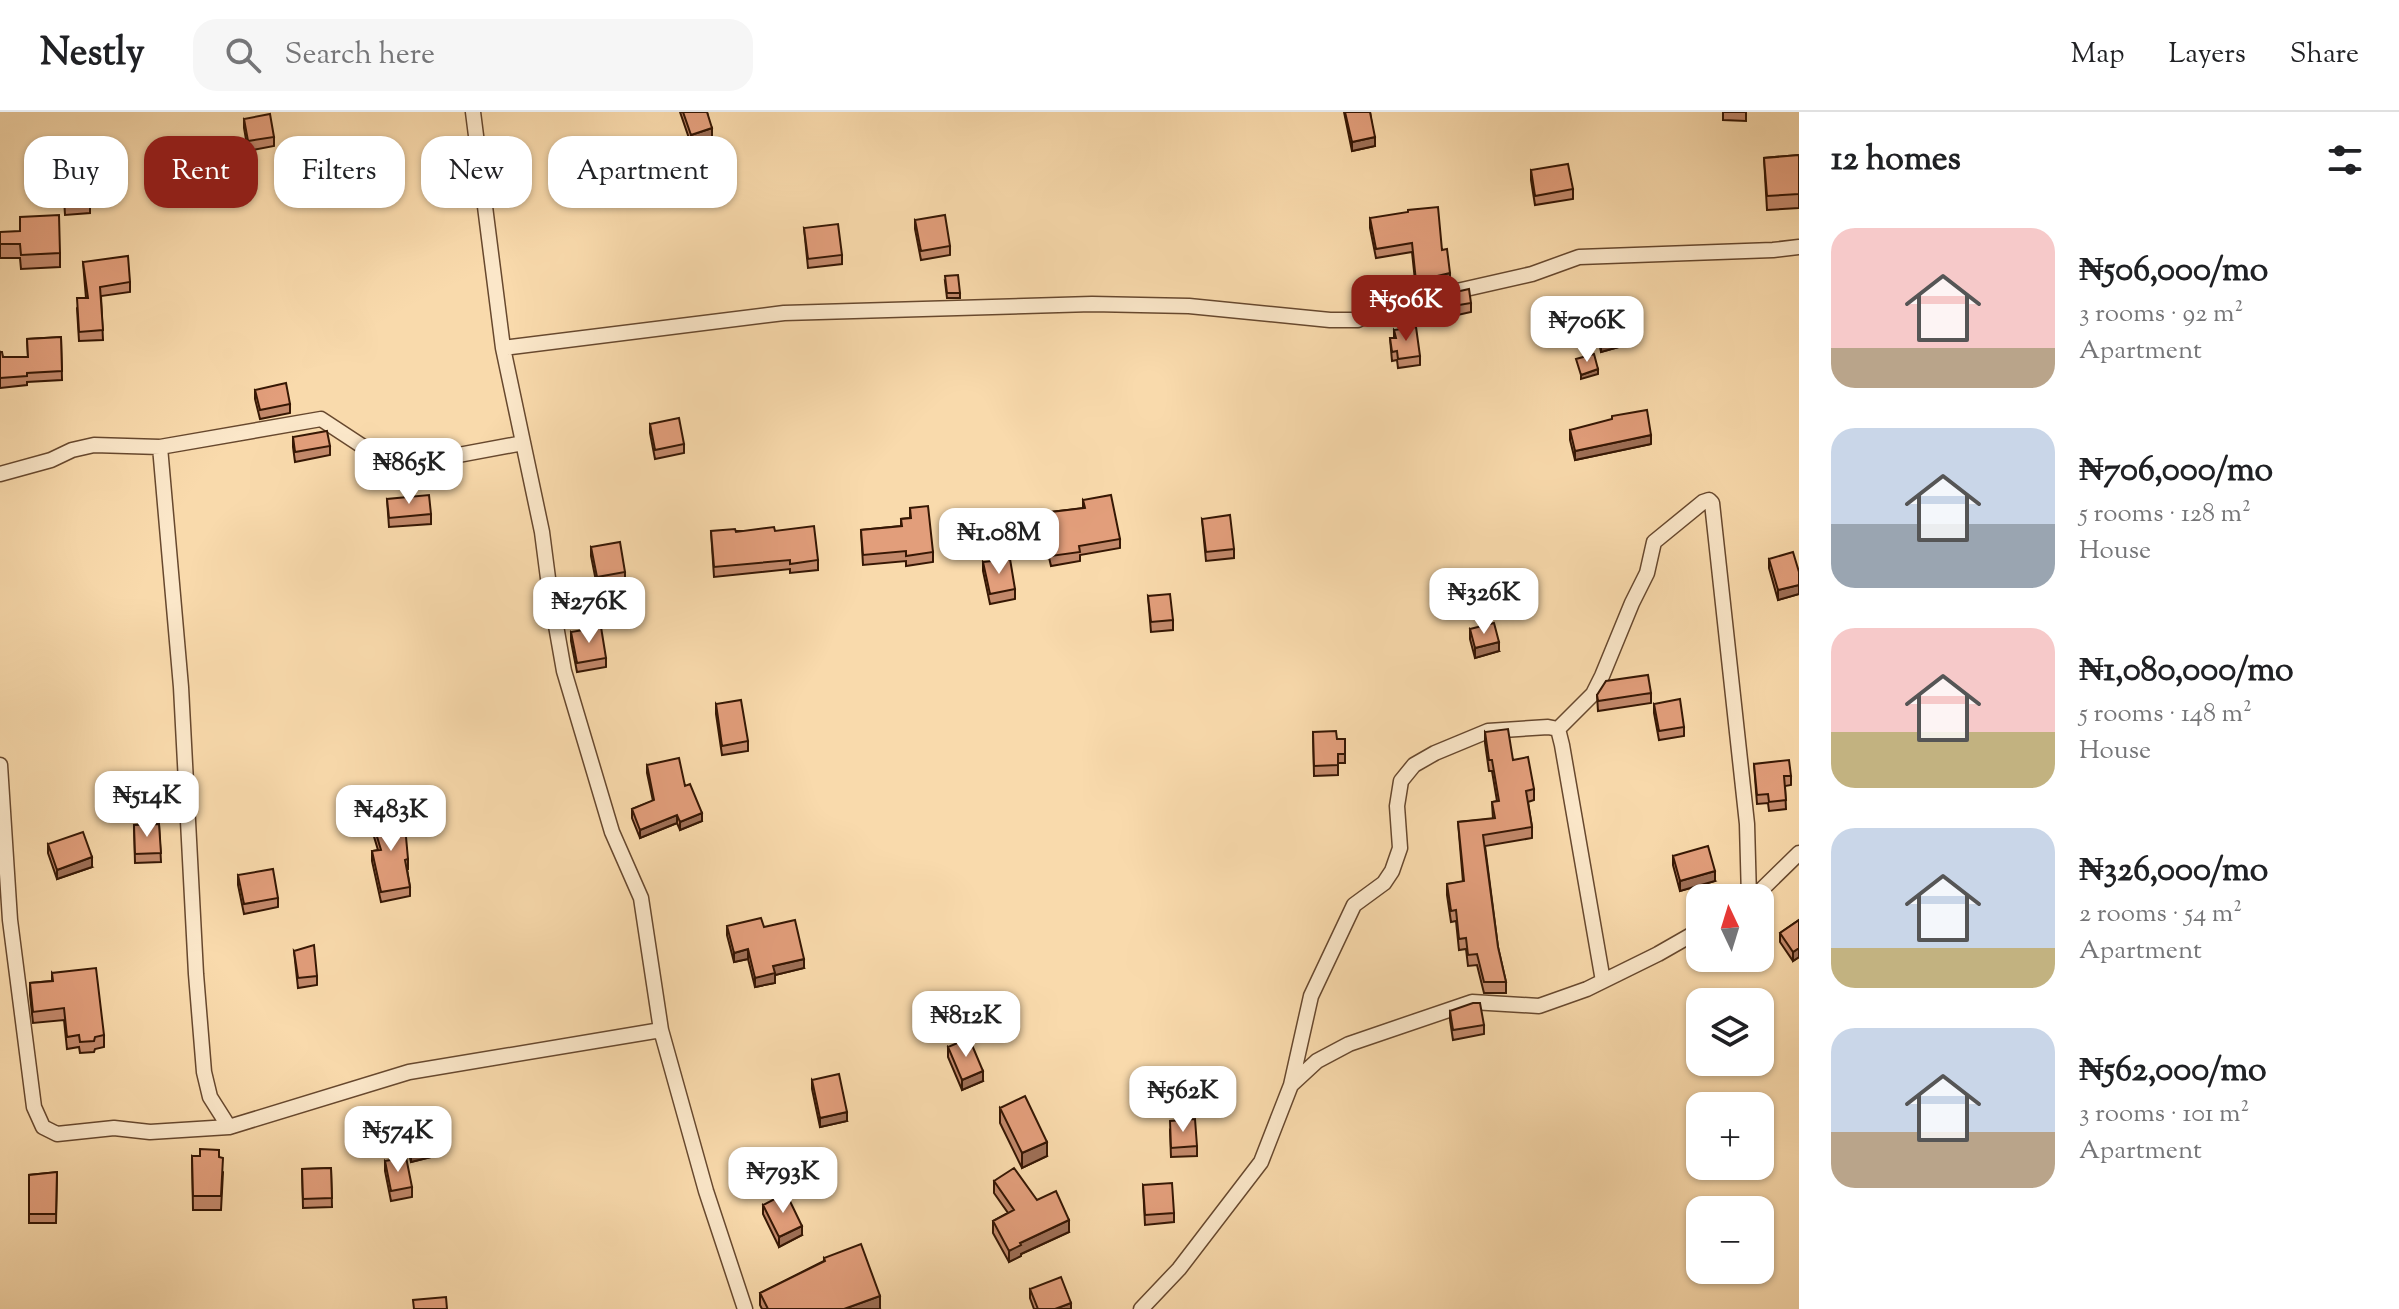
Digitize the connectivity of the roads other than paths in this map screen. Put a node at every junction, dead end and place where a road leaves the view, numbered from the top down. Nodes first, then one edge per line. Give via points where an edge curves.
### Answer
1 (473, 112) edge
2 (1799, 247) edge
3 (503, 348) junction
4 (523, 443) junction
5 (160, 447) junction
6 (0, 474) edge
7 (1558, 729) junction
8 (0, 765) edge
9 (1799, 853) edge
10 (1750, 884) edge
11 (1766, 884) edge
12 (1686, 937) edge
13 (1603, 981) junction
14 (661, 1030) junction
15 (1291, 1085) junction
16 (229, 1127) junction
17 (745, 1309) edge
18 (1141, 1309) edge

1 - 3 street
2 - 3 street via 1579,257 1532,274 1382,308 1358,320 1092,304 784,313
3 - 4 street
4 - 5 street via 391,465 321,419
4 - 14 street via 564,671 612,832 641,898
5 - 6 street via 94,445
5 - 16 street via 181,687 204,1072 210,1097
7 - 10 street via 1593,694 1647,573 1654,542 1709,500
7 - 13 street
7 - 15 street via 1488,731 1414,765 1401,781 1400,848 1392,871 1354,905 1311,996
8 - 16 street via 10,920 34,1107 43,1127 57,1134
9 - 11 street
12 - 13 street
13 - 15 street via 1539,1006 1459,1006 1349,1044 1317,1061
14 - 16 street via 409,1072
14 - 17 street
15 - 18 street via 1261,1162 1179,1269

